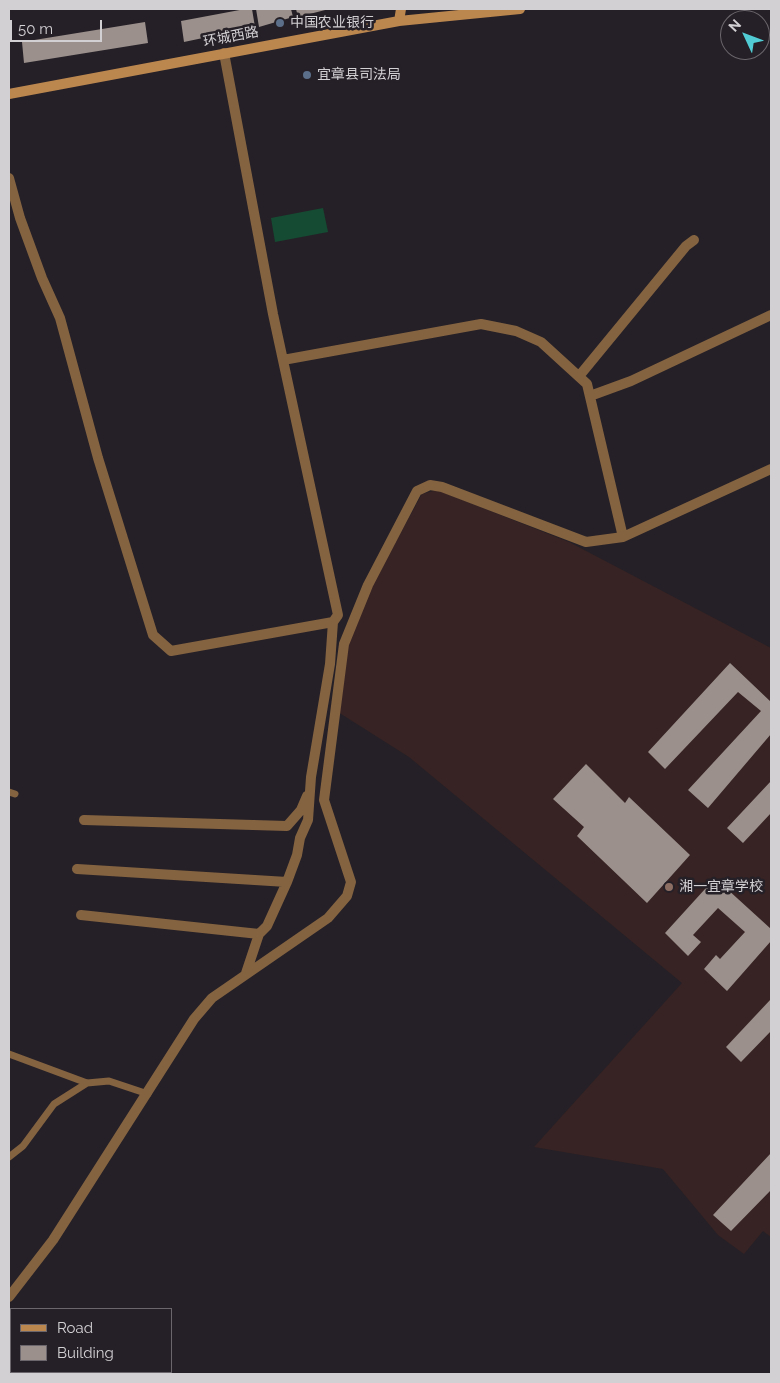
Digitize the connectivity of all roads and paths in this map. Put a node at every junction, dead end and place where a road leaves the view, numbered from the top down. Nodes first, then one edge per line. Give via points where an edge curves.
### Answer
1 (401, 9) edge
2 (520, 9) edge
3 (399, 22) junction
4 (224, 53) junction
5 (9, 94) edge
6 (9, 178) edge
7 (694, 240) dead end
8 (771, 315) edge
9 (283, 360) junction
10 (580, 375) junction
11 (590, 396) junction
12 (771, 470) edge
13 (623, 537) junction
14 (332, 622) junction
15 (310, 789) junction
16 (84, 820) dead end
17 (76, 869) dead end
18 (287, 882) junction
19 (81, 915) dead end
20 (260, 934) junction
21 (246, 973) junction
22 (9, 1054) edge
23 (87, 1083) junction
24 (148, 1094) junction
25 (9, 1158) edge
26 (9, 1297) edge

1 - 3 main road
2 - 3 main road, 环城西路
3 - 4 main road, 环城西路
4 - 5 main road, 环城西路
4 - 9 street
6 - 14 street via 32,252 60,318 98,458 153,636 171,651
7 - 10 street
8 - 11 street
9 - 10 street via 481,324 516,331 541,342
9 - 14 street via 338,615
10 - 11 street
11 - 13 street
12 - 13 street
13 - 21 street via 586,542 442,487 430,485 417,491 368,585 344,644 324,800 351,882 347,896 328,918
14 - 15 street via 330,664
15 - 16 street via 301,810 286,826
15 - 18 street via 308,820
17 - 18 street
18 - 20 street via 267,926
19 - 20 street
20 - 21 street
21 - 24 street via 212,998 200,1012
22 - 23 lane
23 - 24 lane via 108,1081
23 - 25 lane via 54,1104 23,1146
24 - 26 street via 53,1240

